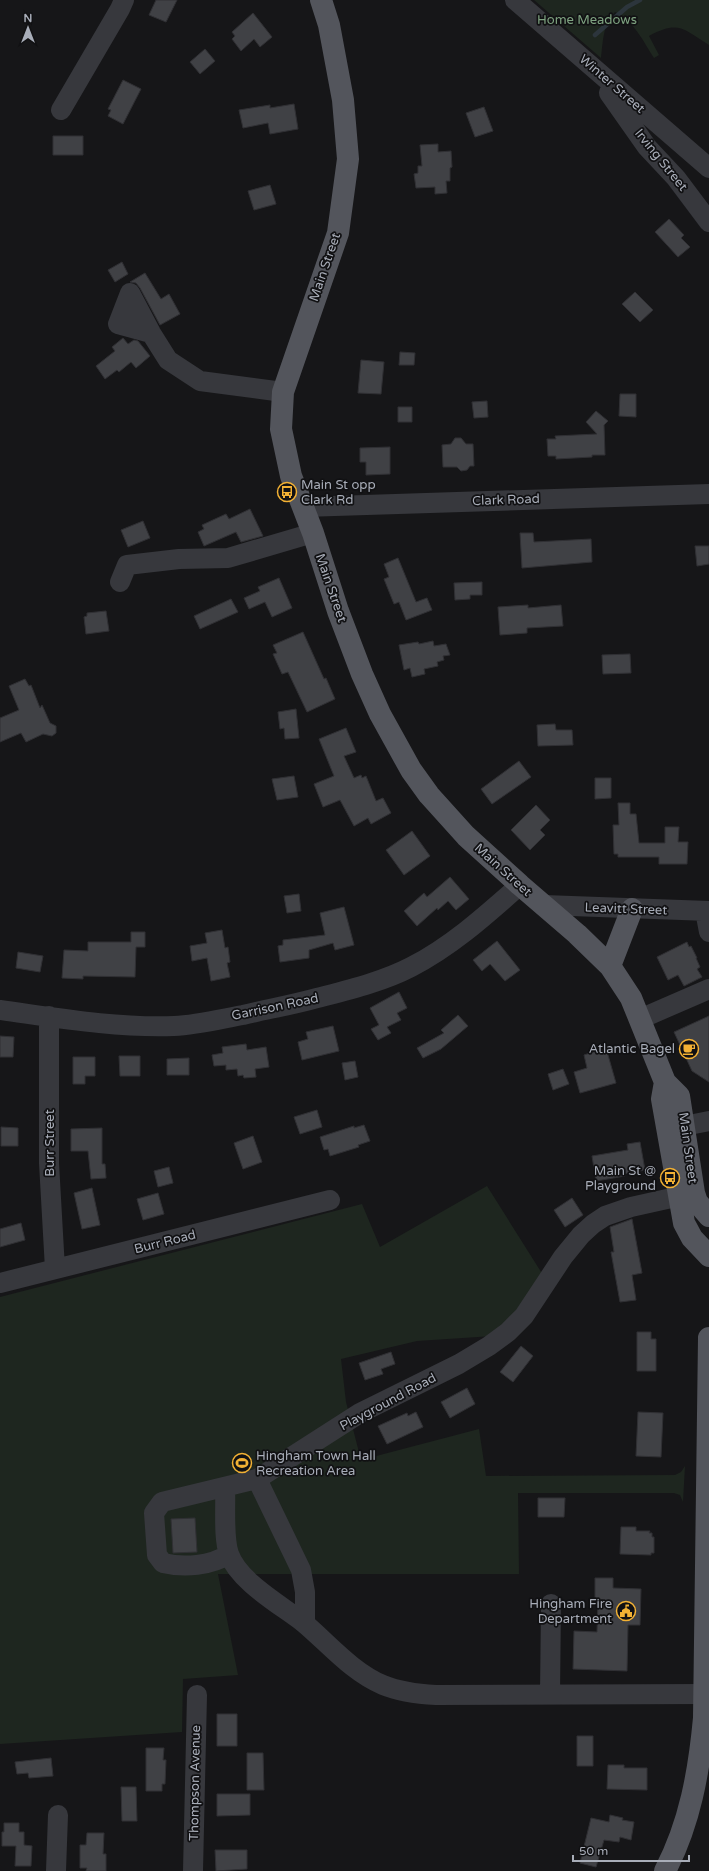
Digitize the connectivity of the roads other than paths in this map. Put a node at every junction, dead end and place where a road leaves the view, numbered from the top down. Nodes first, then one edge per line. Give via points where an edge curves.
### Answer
1 (124, 0) edge
2 (321, 0) edge
3 (515, 0) edge
4 (584, 60) junction
5 (61, 110) dead end
6 (709, 168) edge
7 (709, 222) edge
8 (151, 333) dead end
9 (283, 392) junction
10 (709, 494) edge
11 (303, 507) junction
12 (313, 533) junction
13 (120, 582) dead end
14 (520, 885) junction
15 (544, 905) junction
16 (632, 909) junction
17 (707, 911) edge
18 (709, 932) edge
19 (610, 966) junction
20 (709, 989) edge
21 (0, 1010) edge
22 (49, 1016) junction
23 (640, 1019) junction
24 (709, 1121) edge
25 (675, 1127) junction
26 (687, 1195) junction
27 (330, 1200) dead end
28 (709, 1216) edge
29 (709, 1256) edge
30 (55, 1269) junction
31 (0, 1283) edge
32 (709, 1338) edge
33 (709, 1402) edge
34 (257, 1479) junction
35 (225, 1487) junction
36 (229, 1554) junction
37 (551, 1604) dead end
38 (305, 1624) junction
39 (550, 1694) junction
40 (706, 1694) junction
41 (197, 1695) dead end
42 (705, 1756) edge
43 (58, 1815) dead end
44 (56, 1871) edge
45 (193, 1871) edge
46 (665, 1871) edge

1 - 5 street
2 - 9 main road, Main Street via 329,25 343,100 348,159 338,233
3 - 4 street, Winter Street
4 - 6 street, Winter Street
4 - 7 street, Irving Street via 647,148 676,178
8 - 9 street via 168,360 200,380
9 - 11 main road, Main Street via 281,429 291,476
10 - 11 street, Clark Road
11 - 12 main road, Main Street
12 - 13 street via 228,558 179,559 127,565
12 - 14 main road, Main Street via 338,612 362,674 410,770 461,831
14 - 15 main road, Main Street
14 - 22 street, Garrison Road via 457,939 412,967 352,989 283,1007 176,1026 98,1024
15 - 16 street, Leavitt Street
15 - 19 main road, Main Street
16 - 17 street, Leavitt Street
16 - 19 main road
17 - 18 street
19 - 23 main road, Main Street via 631,998
20 - 23 street
21 - 22 street, Garrison Road
22 - 30 street, Burr Street via 49,1163
23 - 25 main road, Main Street via 665,1082 679,1096
24 - 25 street
25 - 26 main road, Main Street
26 - 28 main road, Main Street
26 - 29 main road, Main Street via 681,1213 686,1227 692,1238
26 - 34 street, Playground Road via 630,1207 605,1216 581,1235 563,1257 524,1316 508,1332 460,1364 360,1413
27 - 30 street, Burr Road
30 - 31 street, Burr Road
32 - 33 main road
33 - 40 main road
34 - 35 street, Playground Road
34 - 38 street via 301,1570 305,1592
35 - 36 street
35 - 36 street, Playground Road via 162,1502 154,1513 157,1555 163,1563 174,1566 211,1562
36 - 38 street via 237,1568 254,1586
37 - 39 street
38 - 39 street via 354,1667 382,1684 409,1694
39 - 40 street
40 - 42 main road
41 - 45 street, Thompson Avenue
42 - 46 main road via 685,1827
43 - 44 street

